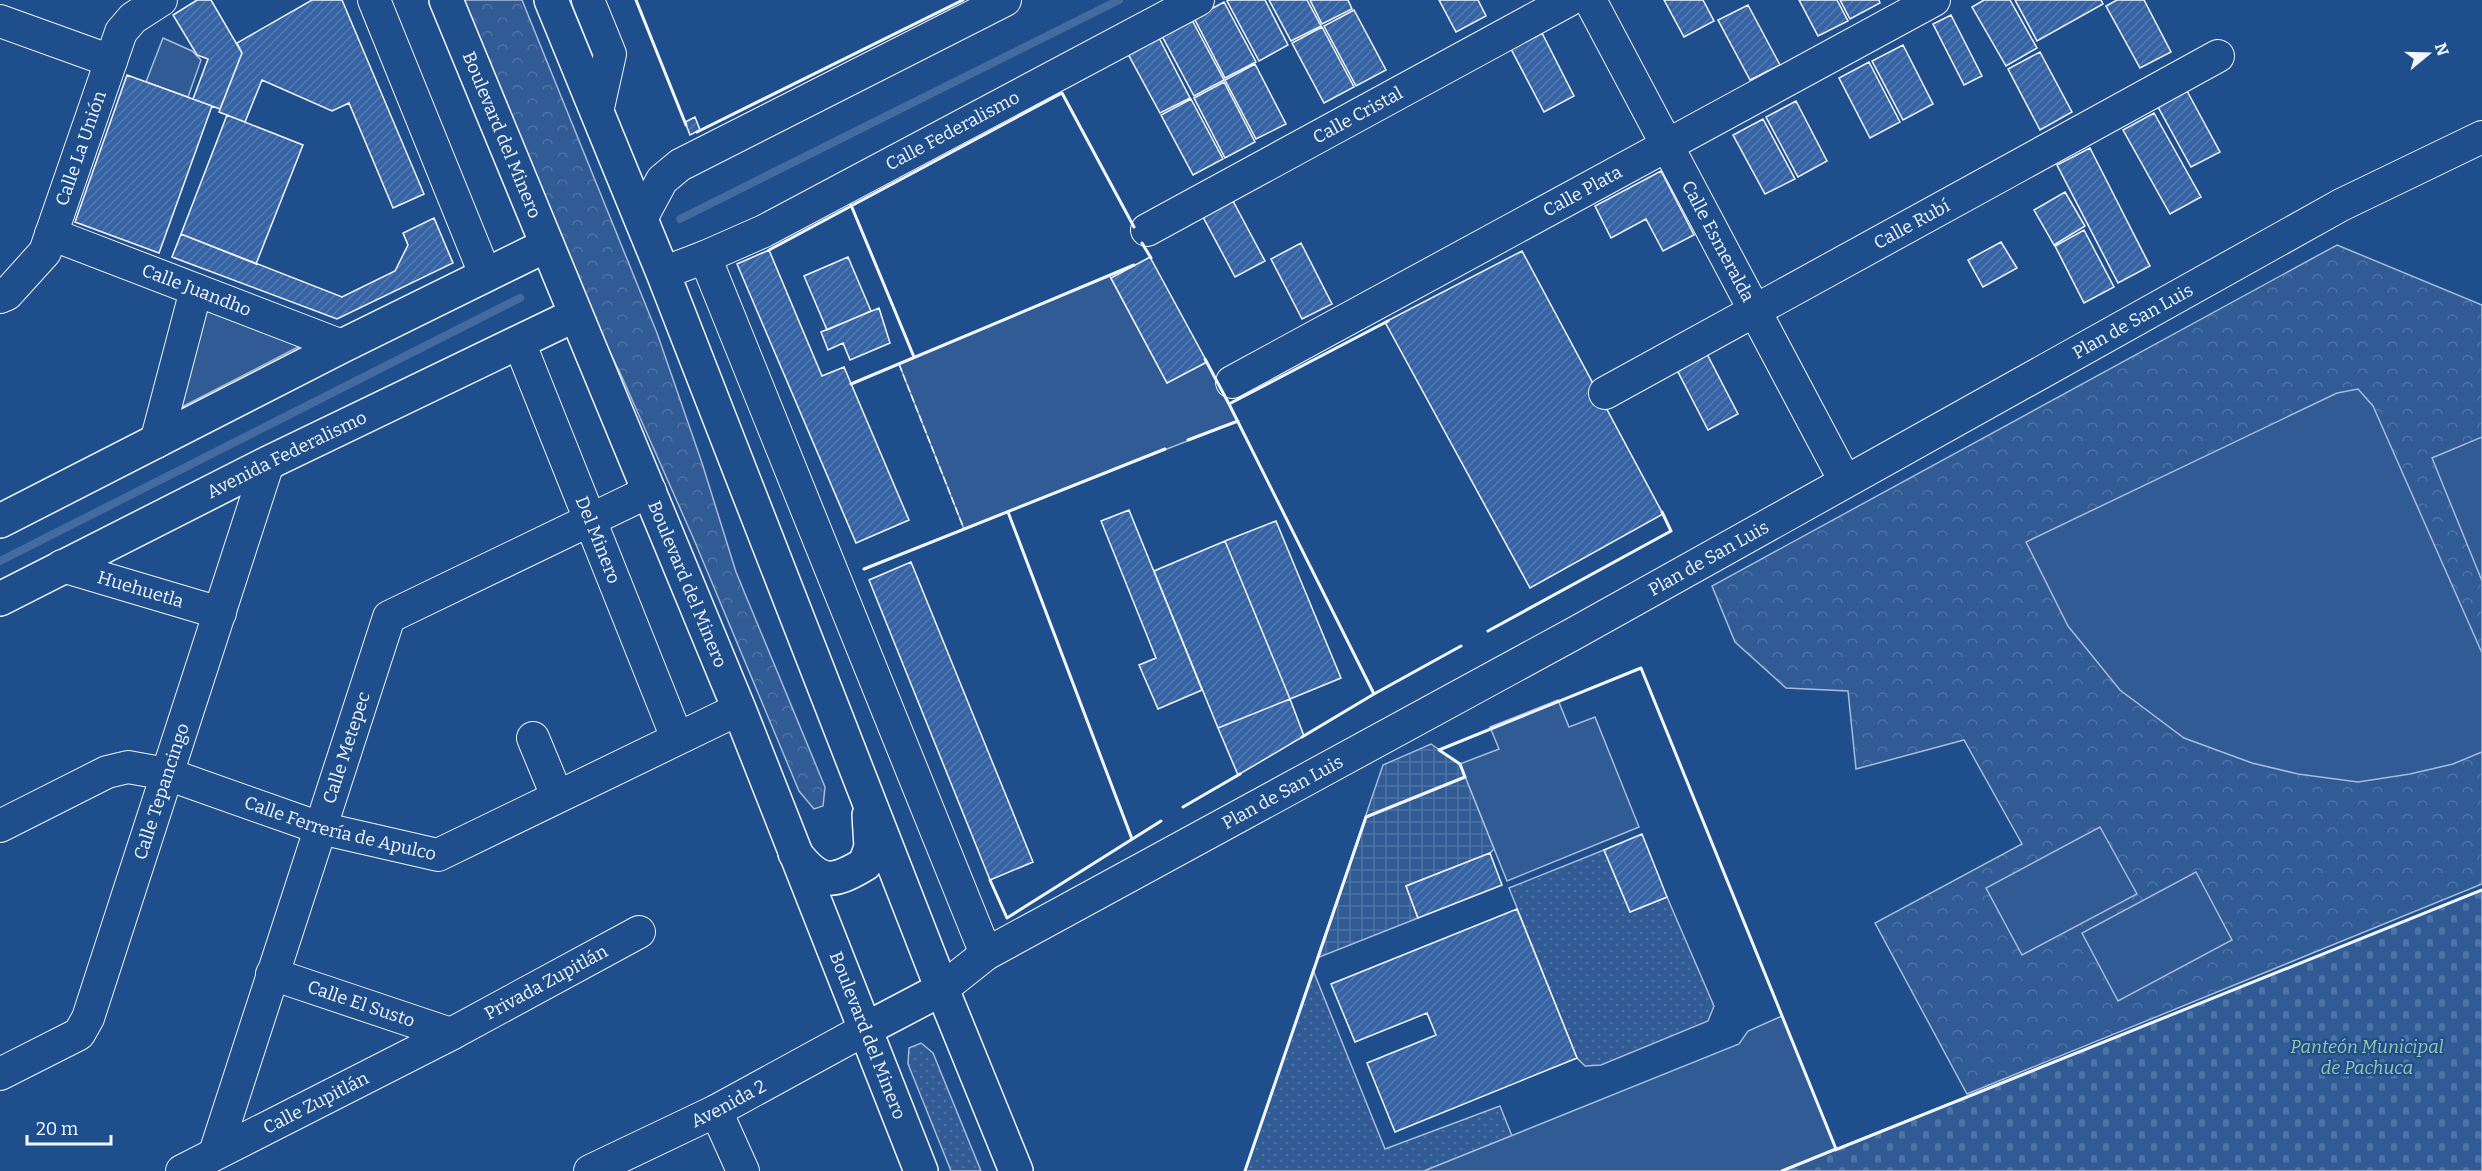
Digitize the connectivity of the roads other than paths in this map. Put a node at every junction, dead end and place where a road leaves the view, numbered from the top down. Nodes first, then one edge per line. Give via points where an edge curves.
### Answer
1 (161, 0) edge
2 (374, 0) edge
3 (446, 0) edge
4 (551, 0) edge
5 (588, 0) edge
6 (1005, 0) edge
7 (1198, 0) edge
8 (1569, 0) edge
9 (1590, 0) edge
10 (1934, 0) edge
11 (0, 21) edge
12 (2218, 56) dead end
13 (111, 61) junction
14 (597, 112) junction
15 (2482, 137) edge
16 (1667, 145) junction
17 (641, 219) junction
18 (1147, 230) dead end
19 (51, 234) junction
20 (547, 245) junction
21 (705, 257) junction
22 (663, 273) junction
23 (485, 274) junction
24 (196, 290) junction
25 (0, 297) edge
26 (1755, 310) junction
27 (575, 315) junction
28 (519, 342) junction
29 (342, 346) junction
30 (1232, 382) dead end
31 (1605, 393) dead end
32 (156, 442) junction
33 (268, 463) junction
34 (1845, 481) junction
35 (650, 491) junction
36 (591, 519) junction
37 (0, 521) edge
38 (62, 567) junction
39 (0, 599) edge
40 (220, 613) junction
41 (738, 709) junction
42 (533, 738) dead end
43 (677, 738) junction
44 (168, 774) junction
45 (865, 791) junction
46 (557, 796) junction
47 (0, 826) edge
48 (320, 828) junction
49 (793, 849) junction
50 (639, 932) dead end
51 (986, 954) junction
52 (272, 974) junction
53 (942, 989) junction
54 (864, 1030) junction
55 (451, 1034) junction
56 (0, 1074) edge
57 (716, 1112) junction
58 (215, 1154) junction
59 (182, 1171) edge
60 (590, 1171) edge
61 (743, 1171) edge
62 (921, 1171) edge
63 (1016, 1171) edge

1 - 13 street, Calle La Unión via 133,18 121,32
2 - 23 street
3 - 20 main road, Boulevard del Minero
4 - 14 main road
5 - 14 street via 610,54
6 - 17 street via 680,165 662,180
7 - 21 street, Calle Federalismo via 764,231
8 - 18 street, Calle Cristal
9 - 16 street, Calle Esmeralda
10 - 16 street, Calle Plata
11 - 13 street
12 - 26 street, Calle Rubí
13 - 19 street, Calle La Unión
14 - 17 main road
15 - 34 street, Plan de San Luis via 2340,205
16 - 26 street, Calle Esmeralda
16 - 30 street, Calle Plata
17 - 22 main road
19 - 24 street, Calle Juandho
19 - 25 street, Calle La Unión via 45,252
20 - 23 main road
20 - 27 main road, Boulevard del Minero
21 - 22 street, Calle Federalismo
21 - 51 street
22 - 45 main road
23 - 29 main road
24 - 29 street, Calle Juandho
24 - 32 street
26 - 31 street, Calle Rubí
26 - 34 street, Calle Esmeralda
27 - 28 main road, Avenida Federalismo
27 - 35 main road, Boulevard del Minero
28 - 33 main road, Avenida Federalismo
28 - 36 street, Del Minero
29 - 32 main road
32 - 37 main road
33 - 38 main road, Avenida Federalismo
33 - 40 street, Calle Tepancingo
34 - 51 street, Plan de San Luis
35 - 36 street, Calle Metepec
35 - 41 main road, Boulevard del Minero
36 - 43 street, Del Minero
36 - 48 street, Calle Metepec via 389,618
38 - 39 main road, Avenida Federalismo
38 - 40 street, Huehuetla
40 - 44 street, Calle Tepancingo
41 - 43 street, Calle Ferrería de Apulco
41 - 49 main road, Boulevard del Minero
42 - 46 street
43 - 46 street, Calle Ferrería de Apulco
44 - 47 street, Calle Ferrería de Apulco via 128,767 107,772
44 - 48 street, Calle Ferrería de Apulco
44 - 56 street, Calle Tepancingo via 88,1018 79,1034
45 - 49 main road via 872,847 866,864 844,877 825,879 809,870
45 - 53 main road
46 - 48 street, Calle Ferrería de Apulco via 438,855
48 - 52 street, Calle Metepec
49 - 54 main road, Boulevard del Minero
50 - 55 street, Privada Zupitlán
51 - 53 street, Plan de San Luis
52 - 55 street, Calle El Susto
52 - 58 street, Calle Metepec
53 - 54 main road
53 - 63 main road
54 - 57 street, Avenida 2
54 - 62 main road, Boulevard del Minero
55 - 58 street, Calle Zupitlán
57 - 60 street, Avenida 2
57 - 61 street
58 - 59 street, Calle Zupitlán

